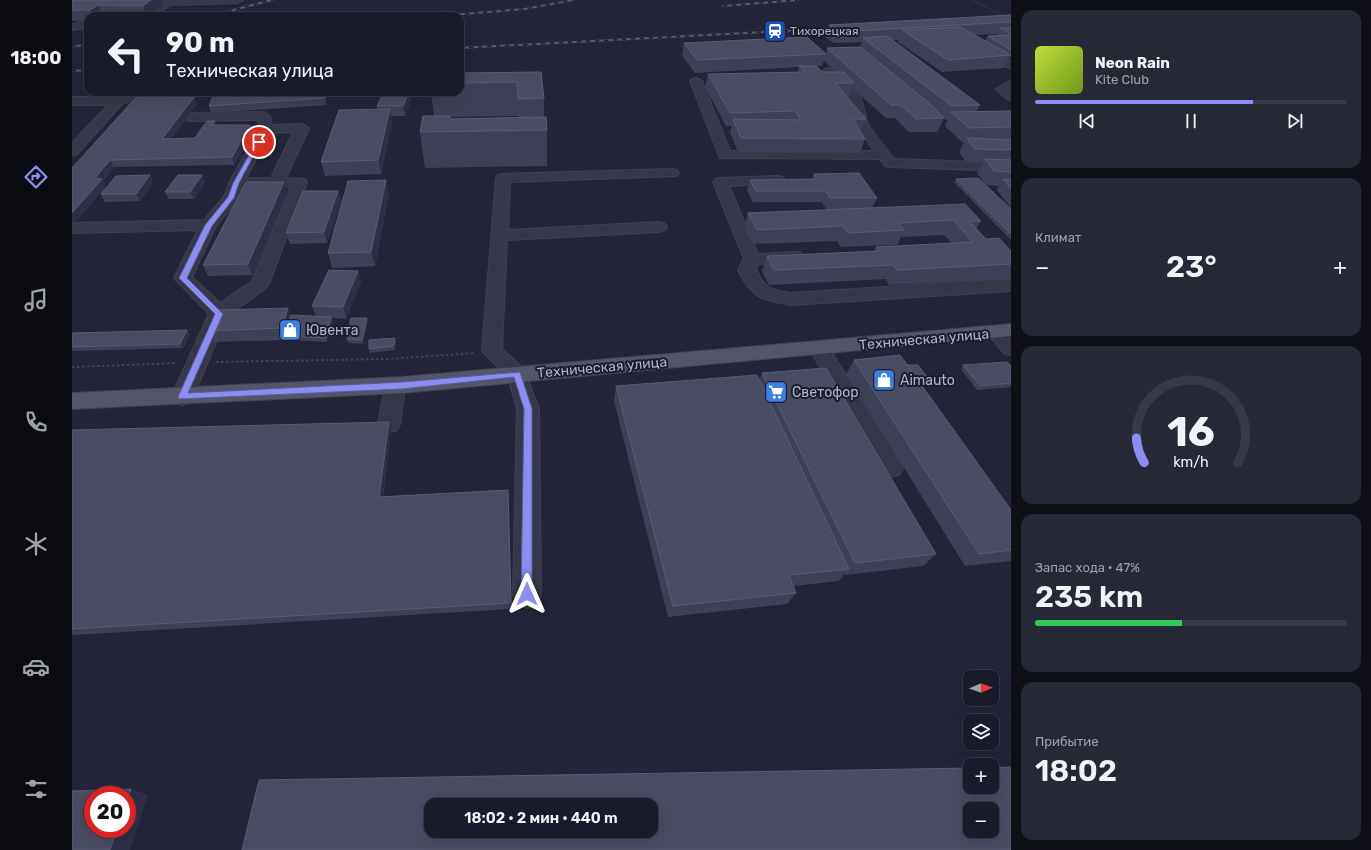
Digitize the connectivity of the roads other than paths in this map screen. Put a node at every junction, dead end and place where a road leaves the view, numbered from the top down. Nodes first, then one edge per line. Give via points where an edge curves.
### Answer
1 (72, 0) edge
2 (238, 0) edge
3 (169, 2) junction
4 (156, 12) edge
5 (84, 26) edge
6 (72, 27) edge
7 (978, 48) edge
8 (1011, 66) edge
9 (828, 71) edge
10 (696, 81) dead end
11 (1011, 84) edge
12 (133, 96) edge
13 (1011, 96) edge
14 (72, 101) edge
15 (118, 101) junction
16 (189, 117) dead end
17 (266, 129) junction
18 (72, 151) edge
19 (884, 155) junction
20 (1011, 167) edge
21 (672, 173) dead end
22 (790, 180) edge
23 (236, 183) junction
24 (276, 183) junction
25 (209, 225) junction
26 (659, 227) dead end
27 (72, 228) edge
28 (500, 235) junction
29 (811, 256) edge
30 (752, 259) junction
31 (1011, 285) edge
32 (219, 314) junction
33 (1004, 331) edge
34 (819, 348) junction
35 (1011, 348) edge
36 (517, 374) junction
37 (395, 386) junction
38 (182, 397) junction
39 (72, 401) edge
40 (388, 424) edge
41 (891, 468) dead end
42 (527, 594) dead end

1 - 3 lane
2 - 3 lane
3 - 4 lane
5 - 6 lane
7 - 8 lane
9 - 19 lane via 854,95 862,125
10 - 19 lane via 725,154
11 - 13 lane via 1002,89
12 - 15 lane
14 - 15 lane
15 - 18 lane
16 - 17 lane via 264,116
17 - 23 lane
17 - 24 lane via 302,128
19 - 20 lane via 890,163
21 - 28 lane via 503,178
22 - 30 lane via 720,182
23 - 24 lane
23 - 25 lane via 230,198
24 - 32 lane via 300,182 260,284
25 - 27 lane
25 - 32 lane via 183,278
26 - 28 lane
28 - 36 lane via 492,352
29 - 30 lane
30 - 31 lane via 748,270 754,286 768,295 791,299
32 - 38 lane
33 - 34 main road, Техническая улица
33 - 35 lane
34 - 36 main road, Техническая улица
34 - 41 lane
36 - 37 main road, Техническая улица
36 - 42 lane via 528,409
37 - 38 main road, Техническая улица
37 - 40 lane
38 - 39 main road, Техническая улица

